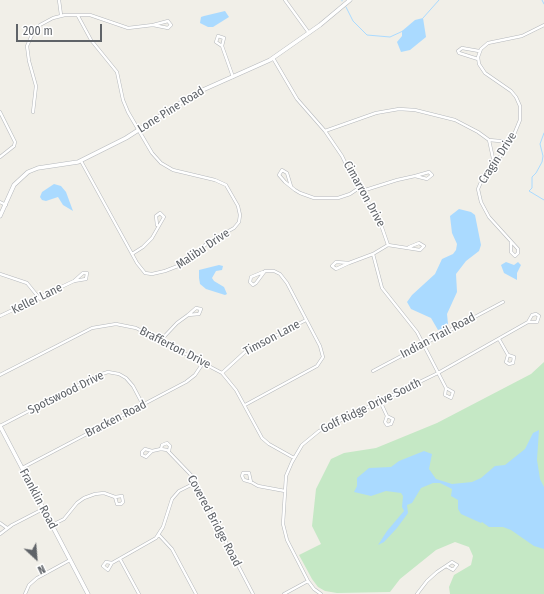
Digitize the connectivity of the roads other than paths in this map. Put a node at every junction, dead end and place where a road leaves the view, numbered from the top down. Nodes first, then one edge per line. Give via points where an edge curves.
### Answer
1 (59, 0) edge
2 (285, 0) edge
3 (350, 0) edge
4 (61, 15) junction
5 (78, 16) junction
6 (544, 25) edge
7 (153, 26) junction
8 (309, 33) junction
9 (222, 46) dead end
10 (479, 52) junction
11 (273, 58) junction
12 (478, 59) junction
13 (233, 77) junction
14 (0, 112) edge
15 (33, 112) dead end
16 (138, 131) junction
17 (324, 131) junction
18 (489, 140) junction
19 (511, 142) junction
20 (0, 157) edge
21 (81, 161) junction
22 (494, 163) junction
23 (415, 176) junction
24 (291, 186) junction
25 (359, 188) junction
26 (362, 191) junction
27 (0, 202) edge
28 (6, 205) junction
29 (0, 216) edge
30 (158, 225) junction
31 (511, 242) junction
32 (388, 246) junction
33 (409, 247) junction
34 (132, 254) junction
35 (373, 254) junction
36 (349, 263) junction
37 (263, 272) junction
38 (0, 274) edge
39 (74, 281) junction
40 (40, 298) junction
41 (503, 302) dead end
42 (188, 315) junction
43 (0, 316) edge
44 (306, 320) junction
45 (528, 322) dead end
46 (499, 339) junction
47 (161, 340) junction
48 (423, 344) junction
49 (508, 355) dead end
50 (203, 363) junction
51 (373, 371) dead end
52 (222, 373) junction
53 (438, 373) junction
54 (0, 375) edge
55 (446, 388) dead end
56 (380, 401) junction
57 (143, 405) junction
58 (245, 405) junction
59 (387, 416) dead end
60 (0, 426) edge
61 (161, 449) junction
62 (152, 451) dead end
63 (169, 451) junction
64 (294, 458) junction
65 (22, 468) junction
66 (251, 482) dead end
67 (195, 483) junction
68 (285, 491) junction
69 (115, 497) dead end
70 (44, 509) junction
71 (0, 523) edge
72 (52, 525) junction
73 (7, 528) junction
74 (0, 534) edge
75 (159, 535) junction
76 (120, 559) junction
77 (70, 560) junction
78 (112, 563) dead end
79 (446, 566) dead end
80 (308, 581) junction
81 (26, 594) edge
82 (88, 594) edge
83 (139, 594) edge
84 (196, 594) edge
85 (253, 594) edge
86 (284, 594) edge
87 (321, 594) edge
88 (417, 594) edge

1 - 4 street
2 - 8 street
3 - 8 street, Lone Pine Road
4 - 5 street
4 - 15 street via 40,25 28,42 27,55 36,86
5 - 7 street via 90,15 124,28
5 - 16 street via 91,40 117,72 124,104
6 - 10 street via 522,36 488,43
7 - 7 street via 168,28 171,25 168,21
8 - 11 street, Lone Pine Road
9 - 13 street
10 - 12 street
10 - 12 street via 462,48 458,51
11 - 13 street, Lone Pine Road
11 - 17 street, Cimarron Drive via 297,99
12 - 19 street, Cragin Drive via 484,73 511,91 518,100 520,120
13 - 16 street, Lone Pine Road via 196,93
14 - 20 street via 15,142 14,146
16 - 21 street, Lone Pine Road
16 - 34 street, Malibu Drive via 152,153 167,167 226,185 238,206 240,218 234,228 207,243 187,262 170,270 152,274 145,272
17 - 18 street via 370,114 405,109 460,122
17 - 25 street, Cimarron Drive via 342,156
18 - 19 street
18 - 22 street
19 - 22 street, Cragin Drive
21 - 28 street, Lone Pine Road via 28,172 14,185
21 - 34 street, Malibu Drive
22 - 31 street, Cragin Drive via 482,178 479,195 483,207
23 - 23 street via 428,179 432,175 428,172
23 - 26 street
24 - 24 street via 280,176 282,170 287,173
24 - 25 street via 307,196 327,200 346,196
25 - 26 street, Cimarron Drive
26 - 32 street, Cimarron Drive via 379,218
27 - 28 street
28 - 29 street, Lone Pine Road
30 - 30 street via 164,217 160,212 156,216
30 - 34 street via 149,241
31 - 31 street, Cragin Drive via 518,250 515,256 511,252
32 - 33 street
32 - 35 street
33 - 33 street via 420,250 424,246 419,243
35 - 36 street
35 - 48 street via 382,288
36 - 36 street via 336,269 332,266 336,262
37 - 37 street via 256,283 251,284 251,277
37 - 44 street via 274,271 282,276
38 - 40 street via 27,283
39 - 39 street, Keller Lane via 86,279 87,273 83,273
39 - 40 street, Keller Lane
40 - 43 street, Keller Lane
41 - 48 street, Indian Trail Road
42 - 42 street via 199,314 201,309 196,308
42 - 47 street via 172,327
44 - 52 street, Timson Lane via 246,350
44 - 58 street via 322,352 322,362
45 - 46 street, Golf Ridge Drive South
46 - 49 street
46 - 53 street, Golf Ridge Drive South
47 - 50 street, Brafferton Drive
47 - 54 street, Brafferton Drive via 128,326 97,326
48 - 51 street, Indian Trail Road
48 - 53 street
50 - 52 street, Brafferton Drive
50 - 57 street, Bracken Road via 191,379
52 - 58 street, Brafferton Drive via 234,386
53 - 55 street
53 - 56 street, Golf Ridge Drive South
56 - 59 street
56 - 64 street, Golf Ridge Drive South via 316,433 305,442
57 - 60 street, Spotswood Drive via 126,378 108,372
57 - 65 street, Bracken Road
58 - 64 street, Brafferton Drive via 265,441
60 - 65 street, Franklin Road
61 - 62 street
61 - 63 street
61 - 63 street via 166,443 170,446
63 - 67 street, Covered Bridge Road
64 - 68 street, Golf Ridge Drive South via 288,471
65 - 70 street, Franklin Road
66 - 68 street via 264,489
67 - 75 street via 179,491 172,499
67 - 85 street, Covered Bridge Road
68 - 80 street, Golf Ridge Drive South via 282,517 285,536
69 - 72 street via 99,493 84,498 66,517
70 - 72 street, Franklin Road
70 - 73 street
71 - 73 street
72 - 77 street, Franklin Road
73 - 74 street
75 - 76 street via 152,542
75 - 84 street via 169,545
76 - 78 street
76 - 83 street
77 - 81 street via 37,578 29,585
77 - 82 street, Franklin Road
79 - 88 street via 426,581
80 - 86 street
80 - 87 street, Golf Ridge Drive South

